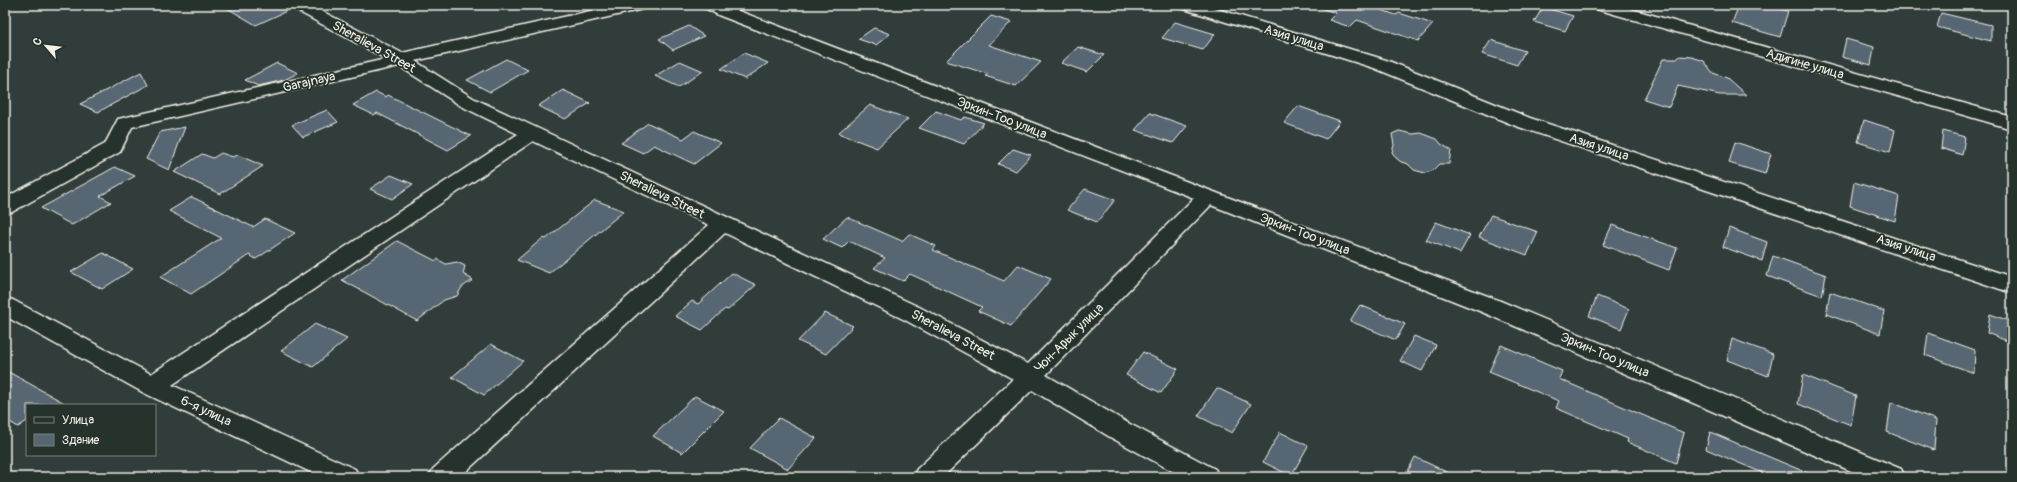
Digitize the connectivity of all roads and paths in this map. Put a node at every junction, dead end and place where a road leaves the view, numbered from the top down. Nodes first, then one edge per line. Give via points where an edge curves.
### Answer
1 (298, 5) edge
2 (639, 5) edge
3 (712, 5) edge
4 (1187, 5) edge
5 (1599, 5) edge
6 (400, 59) junction
7 (2012, 123) edge
8 (532, 133) junction
9 (1208, 196) junction
10 (5, 207) edge
11 (723, 224) junction
12 (2012, 285) edge
13 (5, 306) edge
14 (1030, 378) junction
15 (152, 386) junction
16 (346, 477) edge
17 (442, 477) edge
18 (926, 477) edge
19 (1206, 477) edge
20 (1892, 477) edge

1 - 6 street, Sheralieva Street
2 - 6 street, Garajnaya
3 - 9 street, Эркин-Тоо улица via 724,12
4 - 12 street, Азия улица via 1380,64 1523,122
5 - 7 street, Адигине улица
6 - 8 street, Sheralieva Street via 467,102
6 - 10 street, Garajnaya via 389,64 125,123 113,148
8 - 11 street, Sheralieva Street
8 - 15 street
9 - 14 street, Чон-Арык улица
9 - 20 street, Эркин-Тоо улица via 1490,306
11 - 14 street, Sheralieva Street via 913,314
11 - 17 street
13 - 15 street, 6-я улица
14 - 18 street, Чон-Арык улица
14 - 19 street, Sheralieva Street via 1118,430
15 - 16 street, 6-я улица

